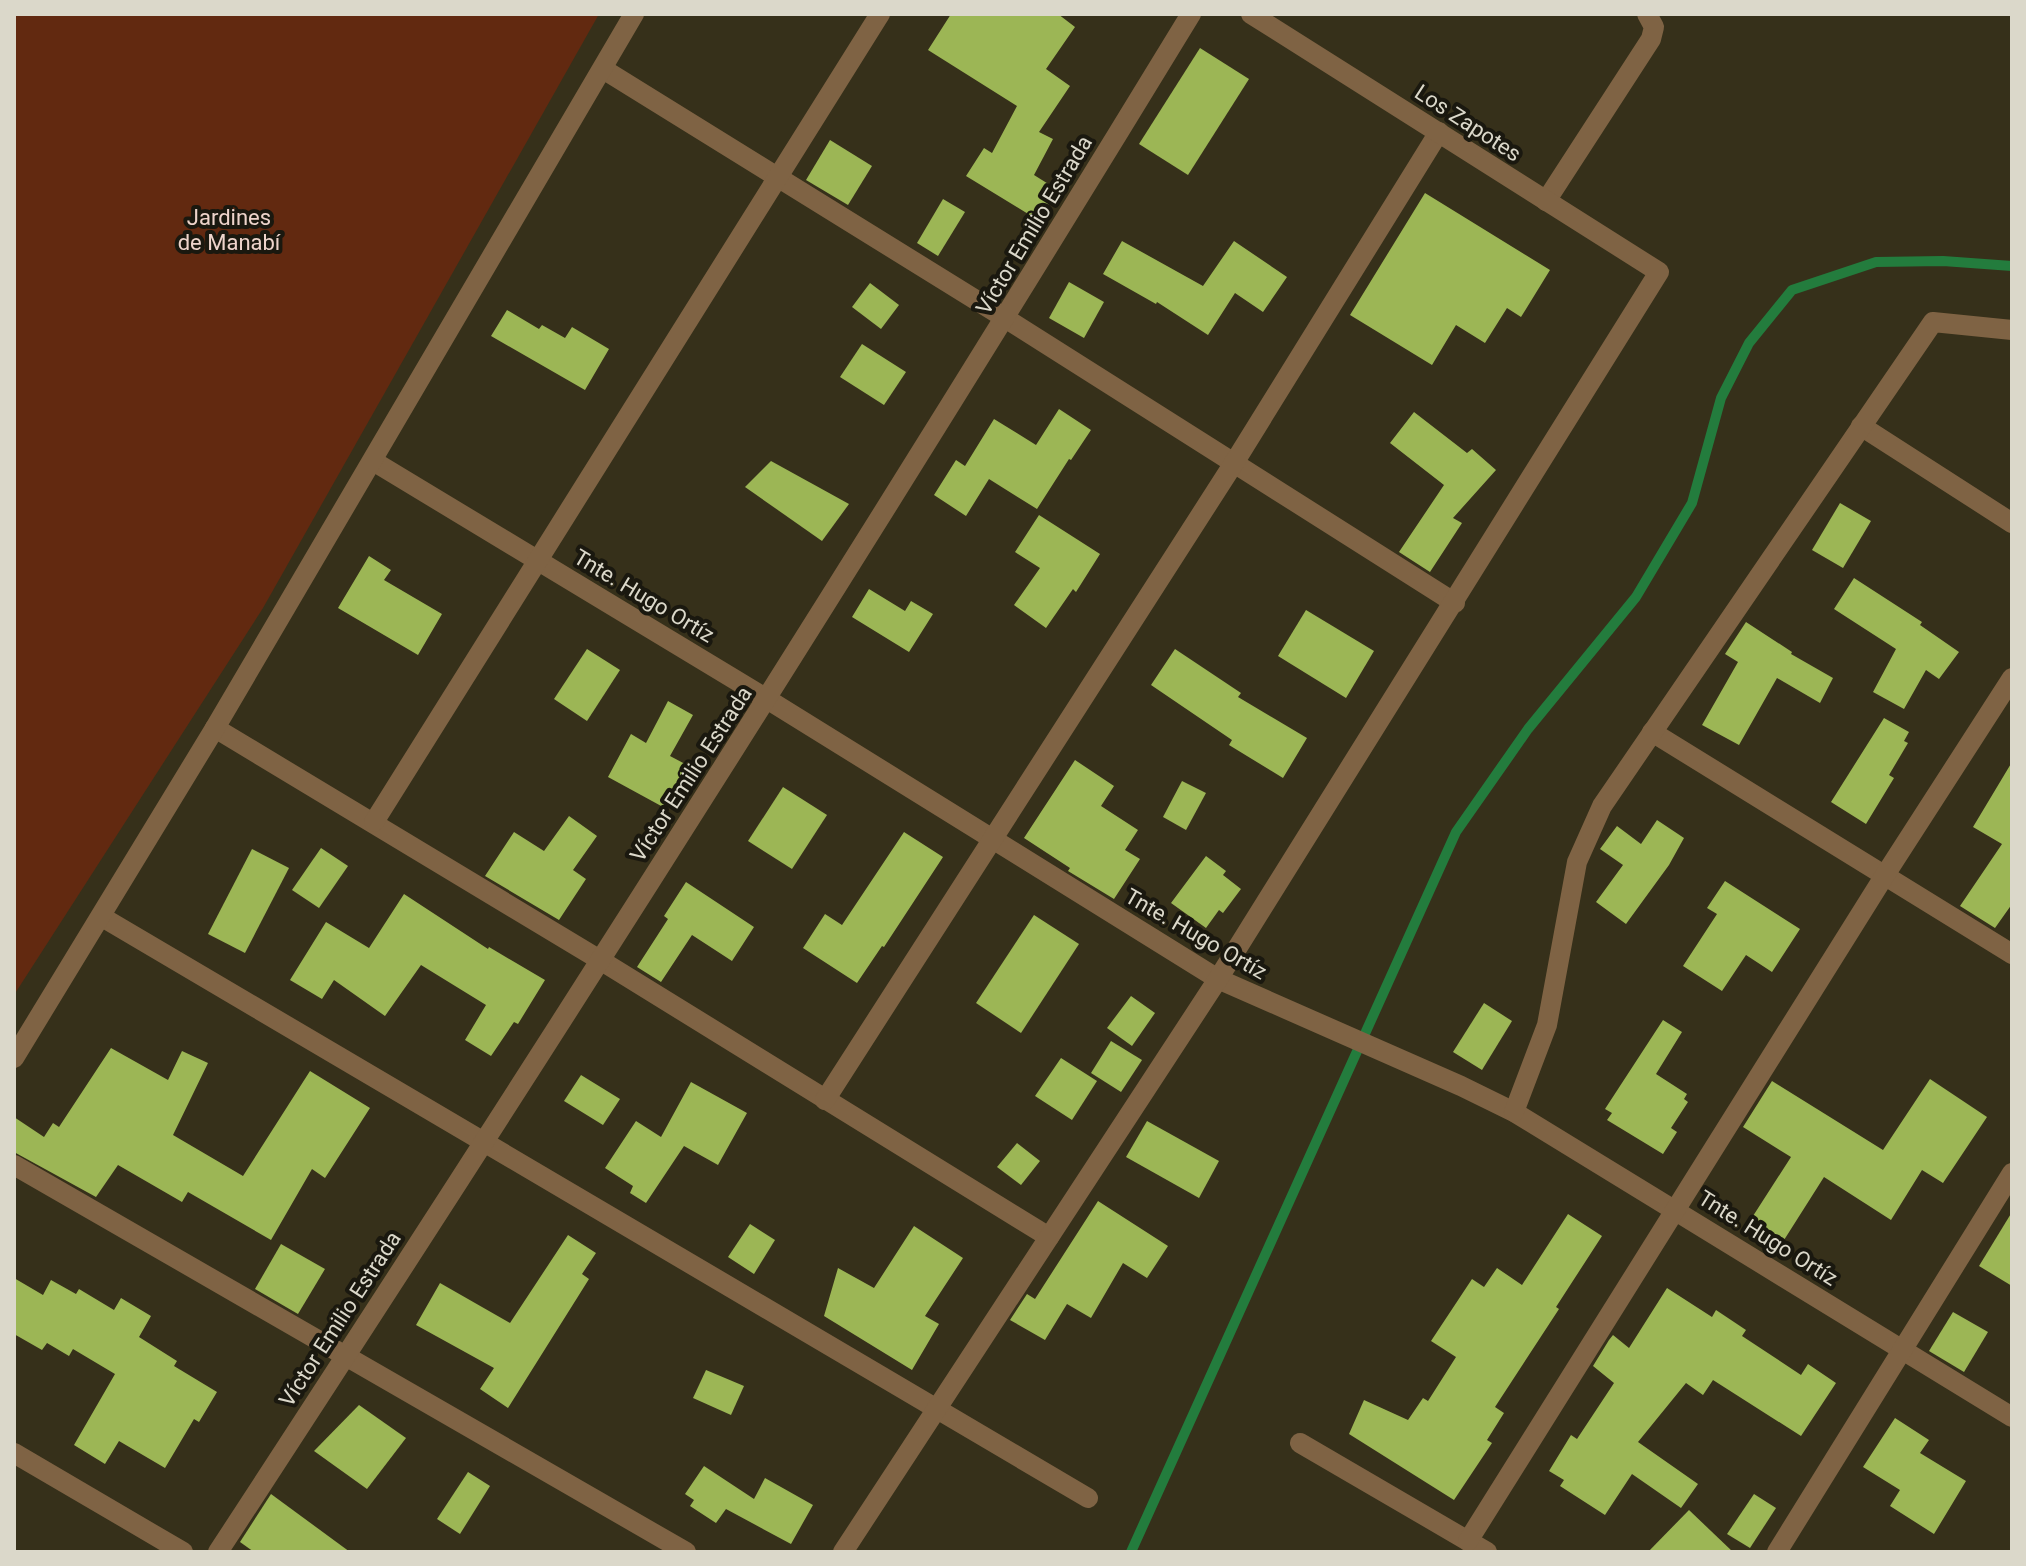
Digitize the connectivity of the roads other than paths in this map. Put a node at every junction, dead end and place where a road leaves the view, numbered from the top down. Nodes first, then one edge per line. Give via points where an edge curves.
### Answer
1 (634, 14) edge
2 (880, 14) edge
3 (1191, 14) edge
4 (1251, 14) edge
5 (1647, 14) edge
6 (603, 69) junction
7 (1439, 132) junction
8 (778, 178) junction
9 (1546, 201) junction
10 (1005, 318) junction
11 (2012, 330) edge
12 (1861, 426) junction
13 (373, 461) junction
14 (1234, 463) junction
15 (2012, 523) edge
16 (539, 560) junction
17 (1455, 603) junction
18 (2012, 678) edge
19 (767, 699) junction
20 (215, 728) junction
21 (1652, 732) junction
22 (374, 822) junction
23 (992, 840) junction
24 (1885, 875) junction
25 (102, 917) junction
26 (2012, 954) edge
27 (600, 960) junction
28 (1218, 979) junction
29 (14, 1058) edge
30 (825, 1100) junction
31 (1514, 1112) junction
32 (484, 1140) junction
33 (14, 1165) edge
34 (2012, 1173) edge
35 (1675, 1209) junction
36 (1049, 1237) junction
37 (1901, 1349) junction
38 (346, 1355) junction
39 (936, 1409) junction
40 (2012, 1417) edge
41 (1300, 1443) dead end
42 (14, 1453) edge
43 (1088, 1498) dead end
44 (1468, 1541) junction
45 (183, 1552) edge
46 (218, 1552) edge
47 (686, 1552) edge
48 (843, 1552) edge
49 (1487, 1552) edge
50 (1777, 1552) edge

1 - 6 street
2 - 8 street
3 - 10 street, Víctor Emilio Estrada
4 - 7 street, Los Zapotes
5 - 9 street via 1654,27 1651,39
6 - 8 street
6 - 13 street
7 - 9 street, Los Zapotes
7 - 14 street
8 - 10 street
8 - 16 street
9 - 17 street, Los Zapotes via 1659,272
10 - 14 street
10 - 19 street, Víctor Emilio Estrada
11 - 12 street via 1933,322
12 - 15 street
12 - 21 street
13 - 16 street, Tnte. Hugo Ortíz
13 - 20 street
14 - 17 street
14 - 23 street
16 - 19 street, Tnte. Hugo Ortíz
16 - 22 street
17 - 28 street
18 - 24 street
19 - 23 street, Tnte. Hugo Ortíz
19 - 27 street, Víctor Emilio Estrada
20 - 22 street
20 - 25 street
21 - 24 street
21 - 31 street via 1602,806 1577,862 1547,1025
22 - 27 street
23 - 28 street, Tnte. Hugo Ortíz
23 - 30 street
24 - 26 street
24 - 35 street
25 - 29 street
25 - 32 street
27 - 30 street
27 - 32 street, Víctor Emilio Estrada
28 - 31 street, Tnte. Hugo Ortíz
28 - 36 street
30 - 36 street
31 - 35 street, Tnte. Hugo Ortíz
32 - 38 street, Víctor Emilio Estrada
32 - 39 street
33 - 38 street
34 - 37 street
35 - 37 street, Tnte. Hugo Ortíz
35 - 44 street
36 - 39 street
37 - 40 street, Tnte. Hugo Ortíz
37 - 50 street
38 - 46 street, Víctor Emilio Estrada
38 - 47 street
39 - 43 street
39 - 48 street
41 - 44 street
42 - 45 street
44 - 49 street

